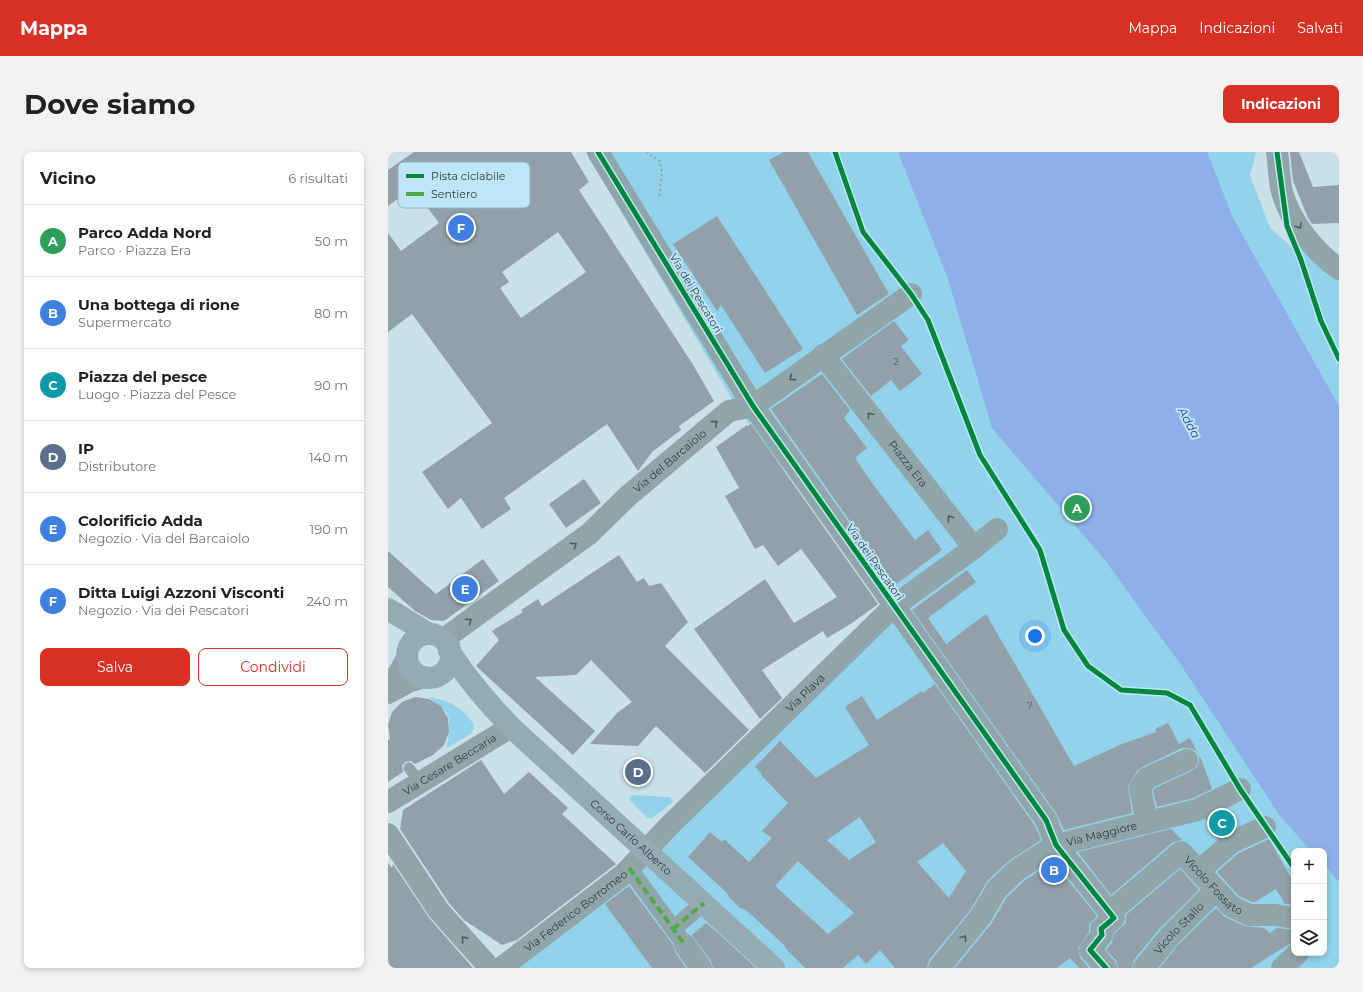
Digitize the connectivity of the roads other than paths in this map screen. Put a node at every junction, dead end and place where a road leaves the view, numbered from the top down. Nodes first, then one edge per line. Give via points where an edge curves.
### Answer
1 (598, 152) edge
2 (1277, 152) edge
3 (1339, 269) edge
4 (911, 294) dead end
5 (823, 355) junction
6 (754, 406) junction
7 (997, 529) dead end
8 (974, 548) junction
9 (894, 606) junction
10 (388, 609) edge
11 (388, 624) edge
12 (429, 634) junction
13 (449, 650) junction
14 (407, 654) junction
15 (429, 678) junction
16 (388, 686) edge
17 (388, 693) edge
18 (490, 705) junction
19 (511, 727) junction
20 (1187, 760) dead end
21 (1240, 789) dead end
22 (388, 802) edge
23 (1209, 804) junction
24 (1147, 823) junction
25 (1266, 827) dead end
26 (388, 834) edge
27 (1232, 842) junction
28 (1056, 845) junction
29 (646, 849) junction
30 (629, 868) junction
31 (1199, 871) junction
32 (1216, 890) junction
33 (704, 903) junction
34 (1110, 913) junction
35 (1291, 918) edge
36 (679, 937) junction
37 (1295, 956) edge
38 (490, 968) edge
39 (501, 968) edge
40 (701, 968) edge
41 (774, 968) edge
42 (939, 968) edge
43 (1106, 968) edge
44 (1144, 968) edge
45 (1282, 968) edge

1 - 6 street, Via dei Pescatori
2 -> 3 street via 1282,192 1294,218 1316,249
4 - 5 street, Via del Barcaiolo
5 -> 6 street, Via del Barcaiolo
8 -> 5 street, Piazza Era
6 - 9 street, Via dei Pescatori
13 -> 6 street, Via del Barcaiolo via 448,636 589,534 628,496 729,411
7 - 8 street
8 - 9 street, Via Plava
9 - 28 street, Via dei Pescatori via 1046,820
9 - 29 street, Via Plava
10 - 12 main road
11 - 14 main road via 402,639
12 - 13 main road via 443,640
12 - 14 main road via 412,641
13 - 15 main road via 448,666 442,674
13 - 18 main road, Corso Carlo Alberto
14 - 15 main road via 410,667 416,674
14 - 16 street via 399,672
15 - 17 street via 408,682
15 - 18 main road, Corso Carlo Alberto
18 - 19 main road, Corso Carlo Alberto
19 - 22 street, Via Cesare Beccaria via 414,776
19 - 29 main road, Corso Carlo Alberto
20 - 24 street via 1147,778 1140,788
21 - 23 street, Via Maggiore
23 - 24 street, Via Maggiore via 1198,810
23 - 27 street
24 - 28 street, Via Maggiore
25 - 27 street
38 -> 26 street via 439,911
27 - 31 street
28 - 34 street, Via dei Pescatori
42 -> 28 street, Via Maggiore via 981,916 997,889 1017,870
29 - 30 street, Via Federico Borromeo
29 - 33 main road, Corso Carlo Alberto
30 - 36 street
30 - 39 street, Via Federico Borromeo
31 - 32 street, Vicolo Fossato
31 - 34 street, Vicolo Fossato via 1180,852
32 - 35 street, Vicolo Fossato via 1231,906 1249,916
32 - 44 street, Vicolo Stallo via 1169,937
33 - 36 street
33 - 41 main road, Corso Carlo Alberto
34 - 43 street via 1114,918 1101,929 1102,935 1090,950
36 - 40 street
37 - 45 street

